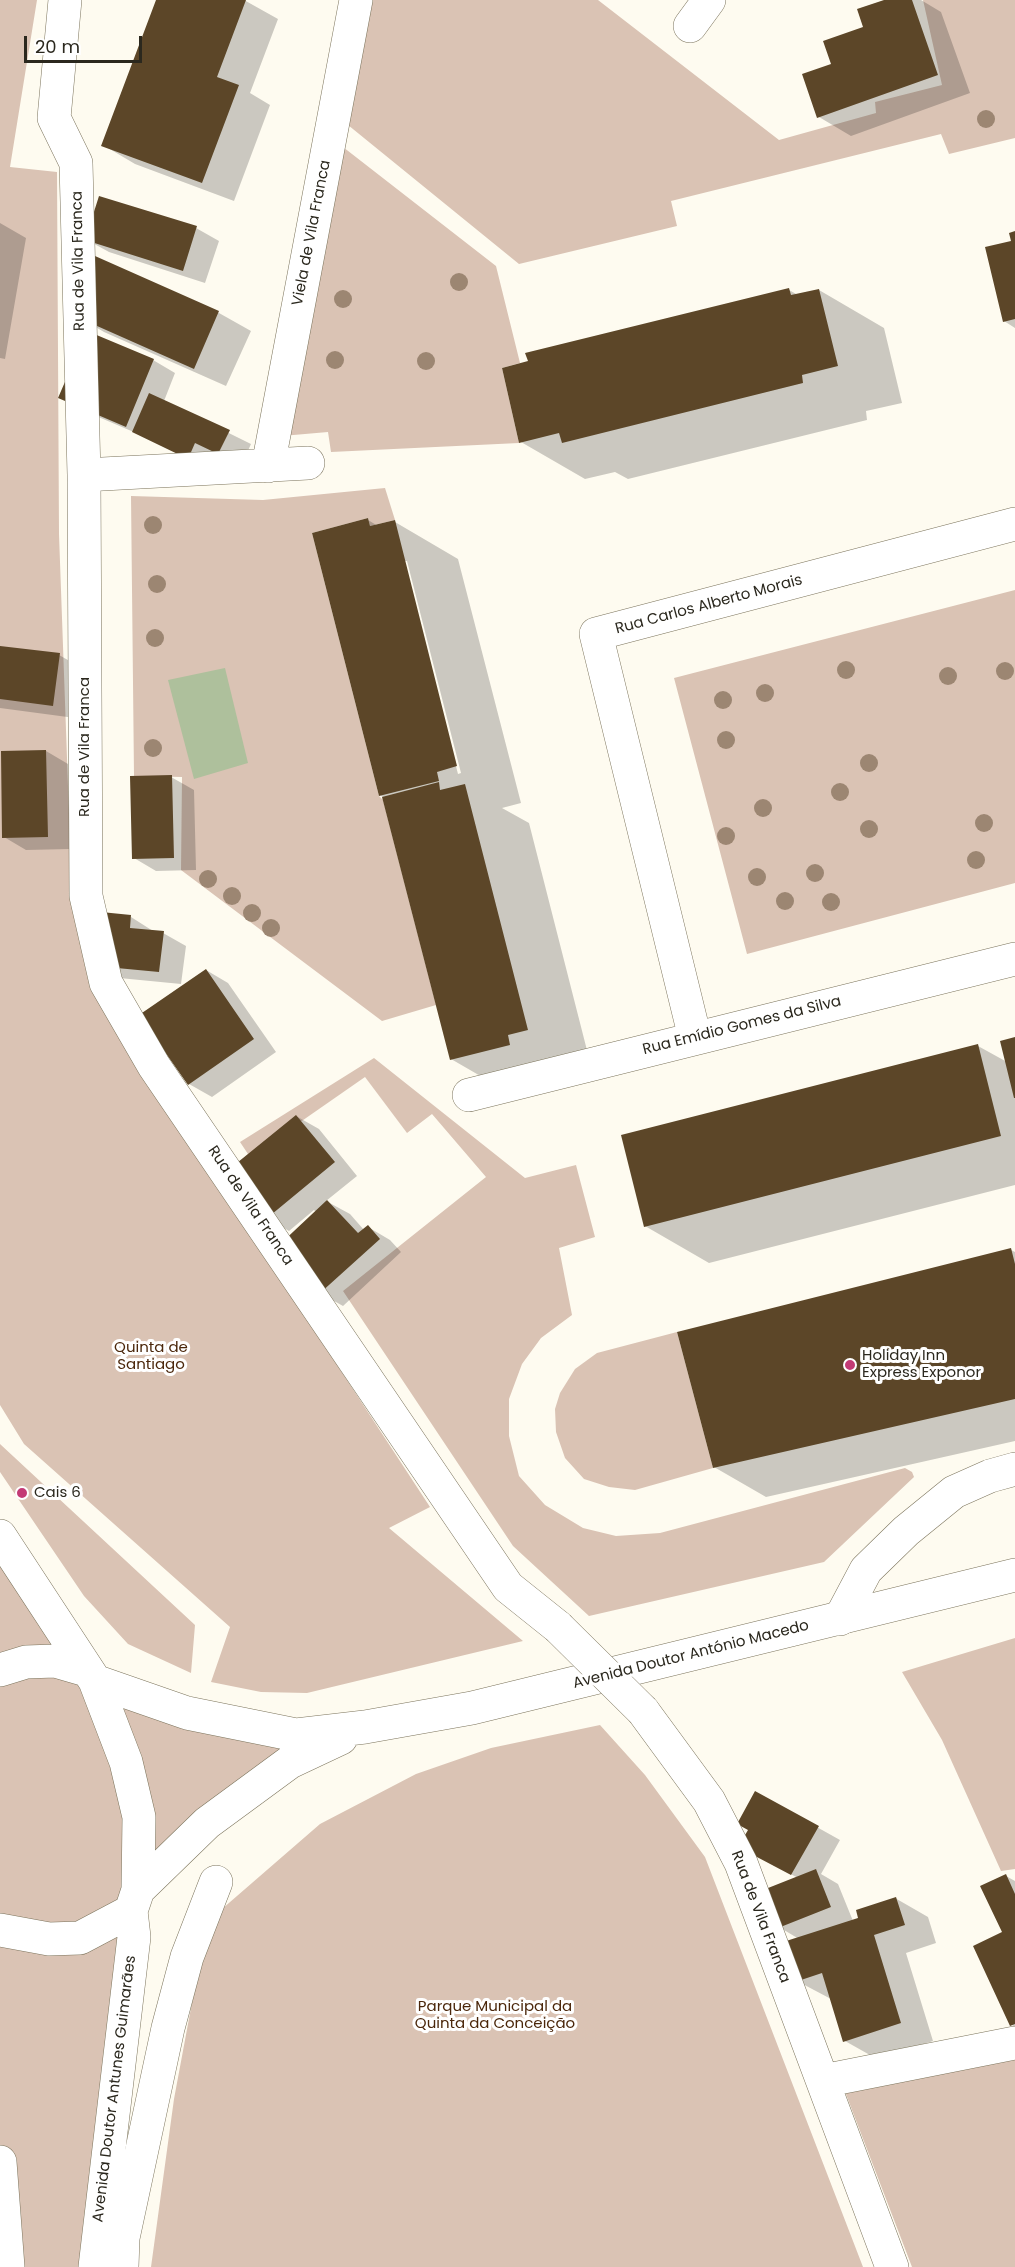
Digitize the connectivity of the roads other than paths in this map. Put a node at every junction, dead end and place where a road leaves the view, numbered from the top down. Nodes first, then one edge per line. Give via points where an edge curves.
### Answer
1 (65, 0) edge
2 (356, 0) edge
3 (309, 463) dead end
4 (268, 466) junction
5 (84, 475) junction
6 (1015, 524) edge
7 (1015, 959) edge
8 (695, 1038) junction
9 (469, 1095) dead end
10 (1015, 1469) edge
11 (0, 1536) edge
12 (1015, 1575) edge
13 (840, 1619) junction
14 (0, 1670) edge
15 (90, 1676) junction
16 (365, 1727) junction
17 (216, 1882) dead end
18 (135, 1901) junction
19 (0, 1930) edge
20 (1015, 2043) edge
21 (823, 2081) junction
22 (0, 2162) edge
23 (8, 2267) edge
24 (95, 2267) edge
25 (122, 2267) edge
26 (892, 2267) edge

1 - 5 street, Rua de Vila Franca via 54,118 76,163
2 - 4 street, Viela de Vila Franca
3 - 4 street
4 - 5 street
5 - 21 street, Rua de Vila Franca, bridge via 86,896 106,983 154,1066 508,1587 558,1628 643,1711 709,1801 741,1863
6 - 8 street, Rua Carlos Alberto Morais via 597,634
7 - 8 street, Rua Emídio Gomes da Silva
8 - 9 street, Rua Emídio Gomes da Silva
10 - 13 street via 954,1492 906,1531 866,1570
11 - 15 street, Avenida Doutor Antunes Guimarães
12 - 13 street, Avenida Doutor António Macedo
13 - 16 street, Avenida Doutor António Macedo via 472,1708
14 - 15 street via 26,1662 55,1661
15 - 16 street, Avenida Doutor António Macedo via 187,1713 292,1735
15 - 18 street, Avenida Doutor Antunes Guimarães via 126,1762 139,1816
16 - 18 street, Avenida Doutor António Macedo via 290,1762 207,1823
17 - 25 street via 186,1957 168,2028 123,2238
18 - 19 street via 80,1938 49,1939
18 - 24 street, Avenida Doutor Antunes Guimarães
20 - 21 street
21 - 26 street, Rua de Vila Franca
22 - 23 street

